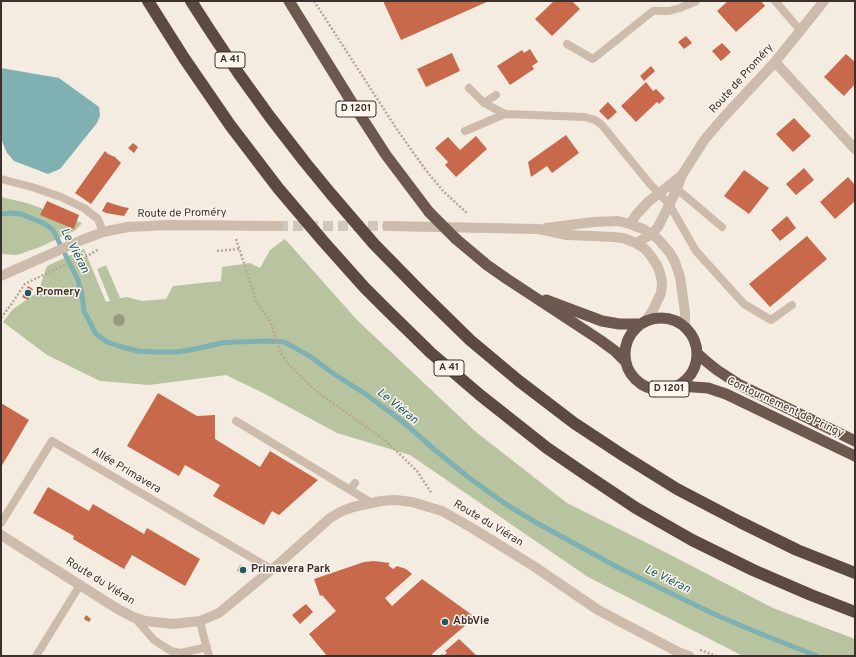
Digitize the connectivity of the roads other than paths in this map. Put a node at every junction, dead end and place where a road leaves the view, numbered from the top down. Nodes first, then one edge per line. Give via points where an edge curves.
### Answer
1 (148, 1) edge
2 (192, 1) edge
3 (289, 1) edge
4 (696, 1) edge
5 (776, 1) edge
6 (824, 1) edge
7 (800, 30) junction
8 (567, 44) dead end
9 (775, 62) junction
10 (469, 88) dead end
11 (496, 95) dead end
12 (484, 103) junction
13 (505, 114) junction
14 (465, 131) dead end
15 (855, 149) edge
16 (682, 175) junction
17 (1, 179) edge
18 (677, 188) junction
19 (658, 194) junction
20 (669, 204) junction
21 (630, 224) junction
22 (278, 226) tunnel mouth
23 (387, 226) tunnel mouth
24 (722, 227) dead end
25 (538, 229) junction
26 (103, 232) junction
27 (652, 234) junction
28 (636, 243) junction
29 (1, 276) edge
30 (525, 292) junction
31 (792, 305) dead end
32 (643, 322) junction
33 (685, 327) junction
34 (698, 354) junction
35 (625, 361) junction
36 (679, 386) junction
37 (236, 421) dead end
38 (855, 441) edge
39 (855, 456) edge
40 (370, 502) junction
41 (1, 523) edge
42 (1, 535) edge
43 (271, 570) junction
44 (855, 573) edge
45 (80, 585) junction
46 (855, 612) edge
47 (133, 617) junction
48 (200, 621) junction
49 (206, 647) junction
50 (36, 656) edge
51 (209, 656) edge
52 (689, 656) edge

1 - 46 highway, A 41 via 230,125 278,188 364,287 431,353 547,448 642,511 692,540 753,570
2 - 44 highway, A 41 via 244,80 322,183 374,244 470,340 574,422 664,481 797,550
3 - 30 highway, Contournement de Pringy / D 1201, bridge via 386,155 429,212 487,265
4 - 8 lane via 669,12 653,11 593,59
5 - 7 lane
6 - 7 street, Route de Proméry
7 - 9 street, Route de Proméry
9 - 15 street
9 - 16 street, Route de Proméry via 705,139
10 - 12 lane
11 - 12 lane
12 - 13 lane
13 - 14 lane
13 - 19 lane via 585,117 595,120
16 - 18 street, Route de Proméry
16 - 19 street, Route de Proméry
17 - 26 lane via 61,196 98,219
18 - 20 street, Route de Proméry
18 - 24 lane
19 - 20 lane
19 - 21 street, Route de Proméry
20 - 27 street, Route de Proméry
20 - 31 lane via 696,251 744,304 771,320
21 - 25 street via 593,222
21 - 27 street
22 - 26 street, Route de Proméry via 161,225
23 - 25 street
25 - 28 street via 567,235 623,238
26 - 29 street, Route de Proméry
27 - 28 street, Route de Proméry
27 - 33 street via 667,249 678,269
28 - 32 street via 655,261 662,283 653,310
30 - 32 highway, Contournement de Pringy / D 1201 via 602,321 619,324
30 - 35 highway, Contournement de Pringy / D 1201 via 600,340
32 - 33 highway, Contournement de Pringy / D 1201 via 659,318 671,319
32 - 35 highway, Contournement de Pringy / D 1201 via 626,341
33 - 34 highway via 695,341
34 - 36 highway, D 1201 via 694,371
34 - 38 highway, Contournement de Pringy via 740,385
35 - 36 highway, Contournement de Pringy / D 1201 via 634,380 646,387 667,390
36 - 39 highway, Contournement de Pringy / D 1201 via 708,388 726,394
37 - 40 lane via 352,486
40 - 43 street, Route du Viéran via 330,518
40 - 52 street, Route du Viéran via 412,502 442,511 535,567 598,610
41 - 43 lane, Allée Primavera via 52,440
42 - 45 street, Route du Viéran
43 - 48 street, Route du Viéran via 219,613
45 - 47 street, Route du Viéran
45 - 50 lane
47 - 48 street, Route du Viéran via 167,624
47 - 49 lane via 154,640 171,651 181,653
48 - 49 lane
49 - 51 lane

